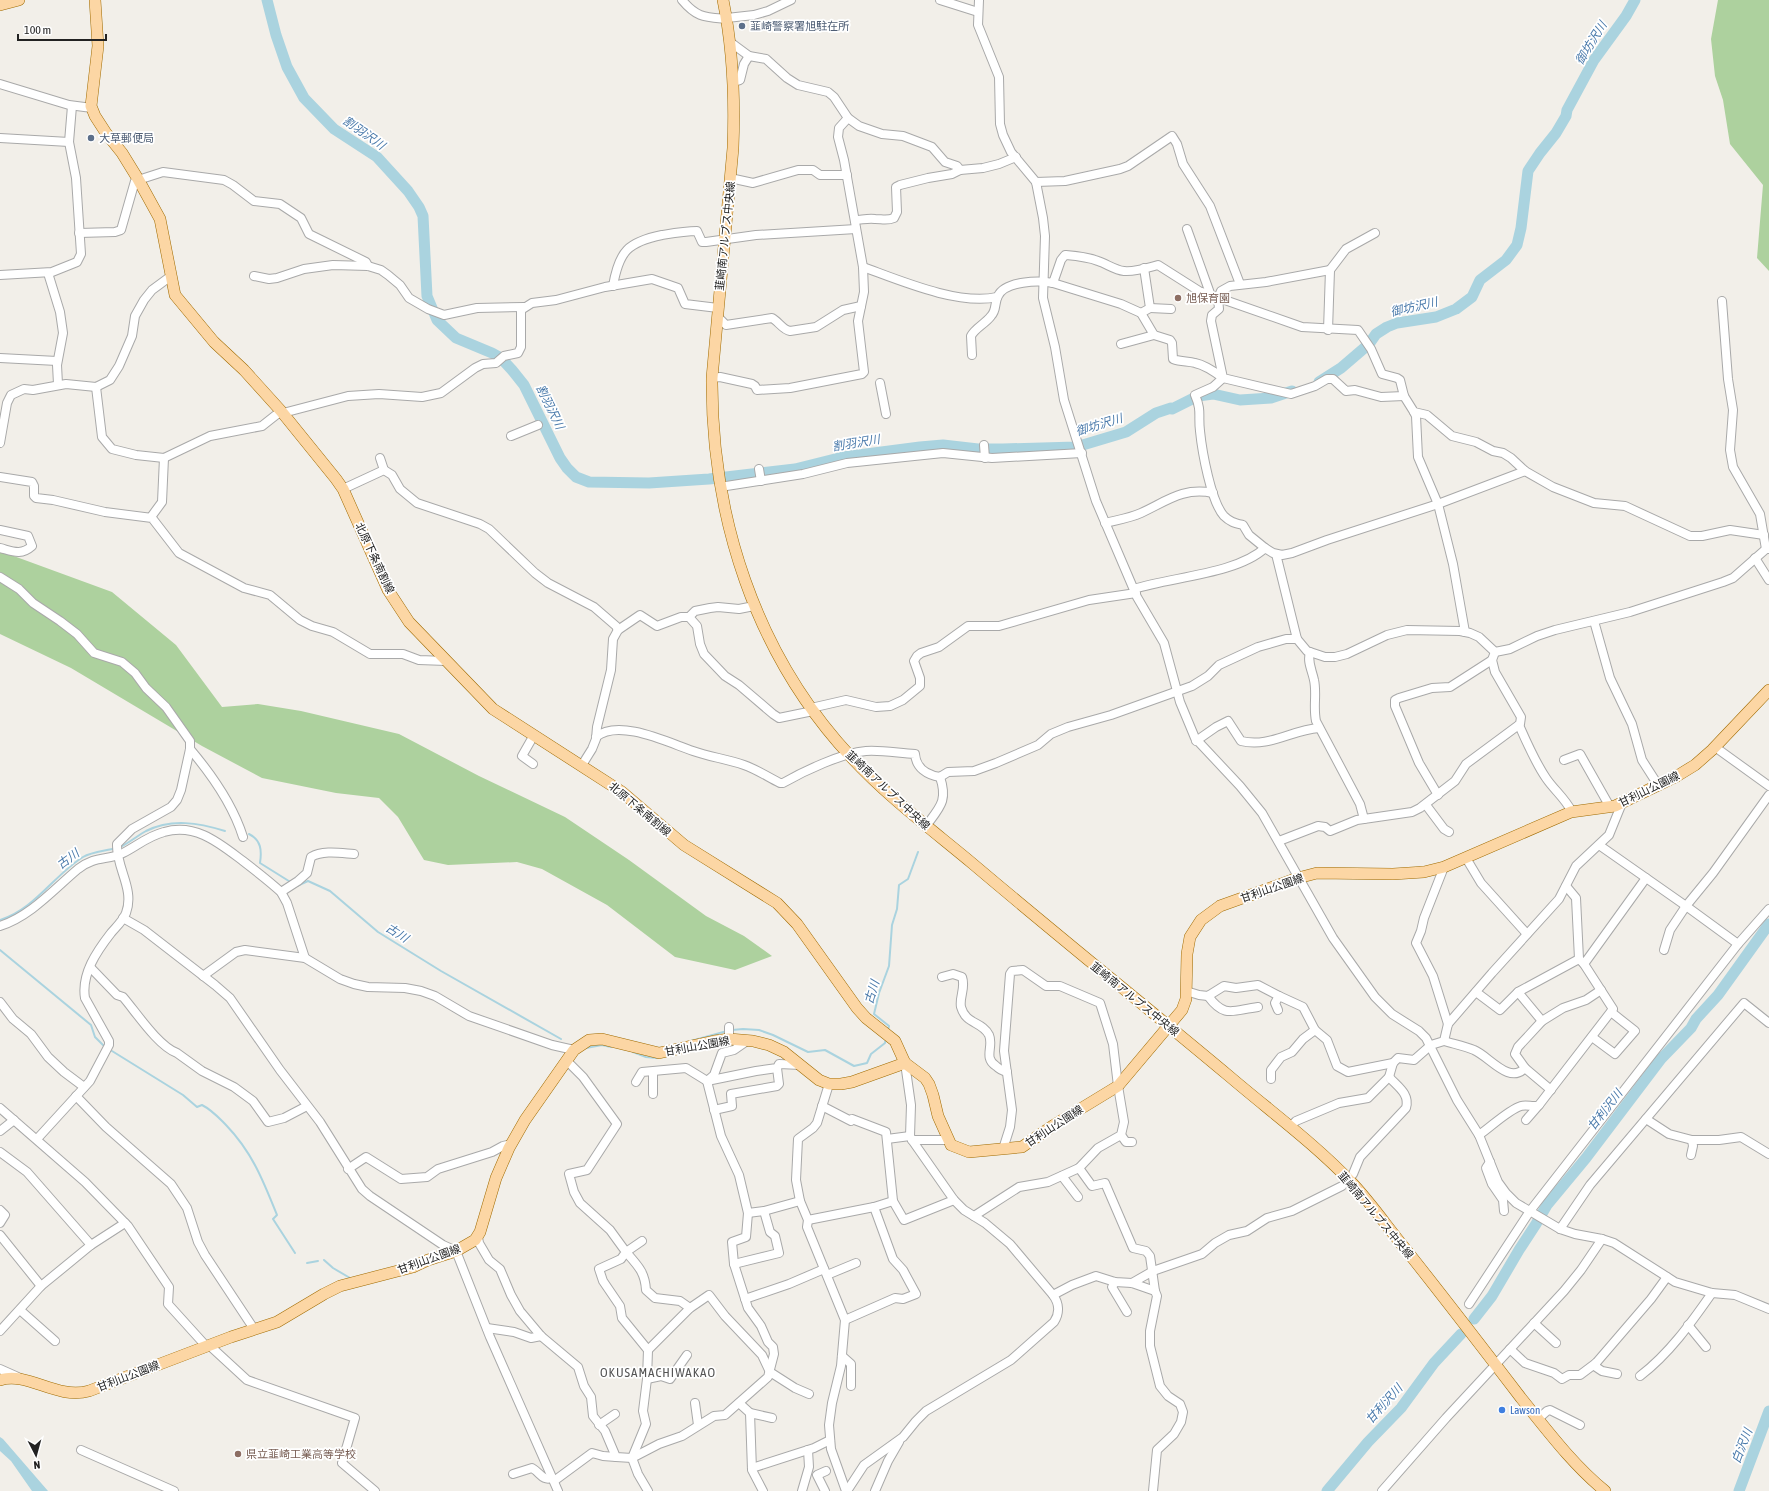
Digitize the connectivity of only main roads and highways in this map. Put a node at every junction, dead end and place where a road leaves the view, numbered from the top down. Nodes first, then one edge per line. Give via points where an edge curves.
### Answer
1 (19, 0) edge
2 (95, 0) edge
3 (724, 0) edge
4 (0, 5) edge
5 (1769, 690) edge
6 (1168, 1025) junction
7 (905, 1063) junction
8 (0, 1380) edge
9 (1605, 1491) edge

1 - 4 main road
2 - 7 main road, 北原下条南割線 via 98,46 92,108 138,179 160,219 175,295 200,326 282,412 343,488 388,590 409,622 493,708 622,792 684,845 777,903 797,924 857,1008 896,1041
3 - 6 main road, 韮崎南アルプス中央線 via 734,82 734,116 712,378 712,411 719,480 731,538 754,606 781,661 812,710 848,755 926,826
5 - 6 main road, 甘利山公園線 via 1695,765 1622,803 1572,812 1444,867 1407,873 1316,873 1220,906 1201,920 1190,937 1185,1004
6 - 7 main road, 甘利山公園線 via 1118,1086 1022,1147 969,1152 951,1145 938,1116 929,1084
6 - 9 main road, 韮崎南アルプス中央線 via 1290,1127 1353,1184 1538,1419 1585,1474
7 - 8 main road, 甘利山公園線 via 852,1082 829,1084 819,1080 784,1052 729,1034 659,1053 596,1039 589,1040 574,1050 525,1120 496,1178 478,1237 456,1251 413,1267 340,1286 276,1322 80,1394 55,1390 21,1378

